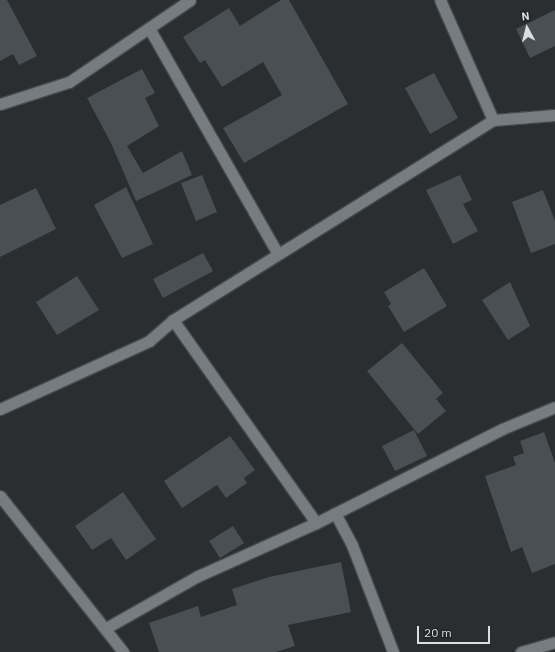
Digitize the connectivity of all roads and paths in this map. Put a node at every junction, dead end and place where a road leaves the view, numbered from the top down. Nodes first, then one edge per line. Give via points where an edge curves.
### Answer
1 (190, 0) edge
2 (440, 0) edge
3 (149, 28) junction
4 (0, 104) edge
5 (555, 115) edge
6 (493, 120) junction
7 (278, 254) junction
8 (173, 320) junction
9 (555, 407) edge
10 (0, 409) edge
11 (0, 496) edge
12 (335, 513) junction
13 (316, 522) junction
14 (106, 628) junction
15 (555, 642) edge
16 (123, 652) edge
17 (393, 652) edge
18 (521, 652) edge

1 - 3 street
2 - 6 street
3 - 4 street via 69,82
3 - 7 street
5 - 6 street
6 - 7 street
7 - 8 street
8 - 10 street via 149,341
8 - 13 street
9 - 12 street via 502,429
11 - 14 street
12 - 13 street
12 - 17 street via 352,545
13 - 14 street via 198,576
14 - 16 street
15 - 18 street

